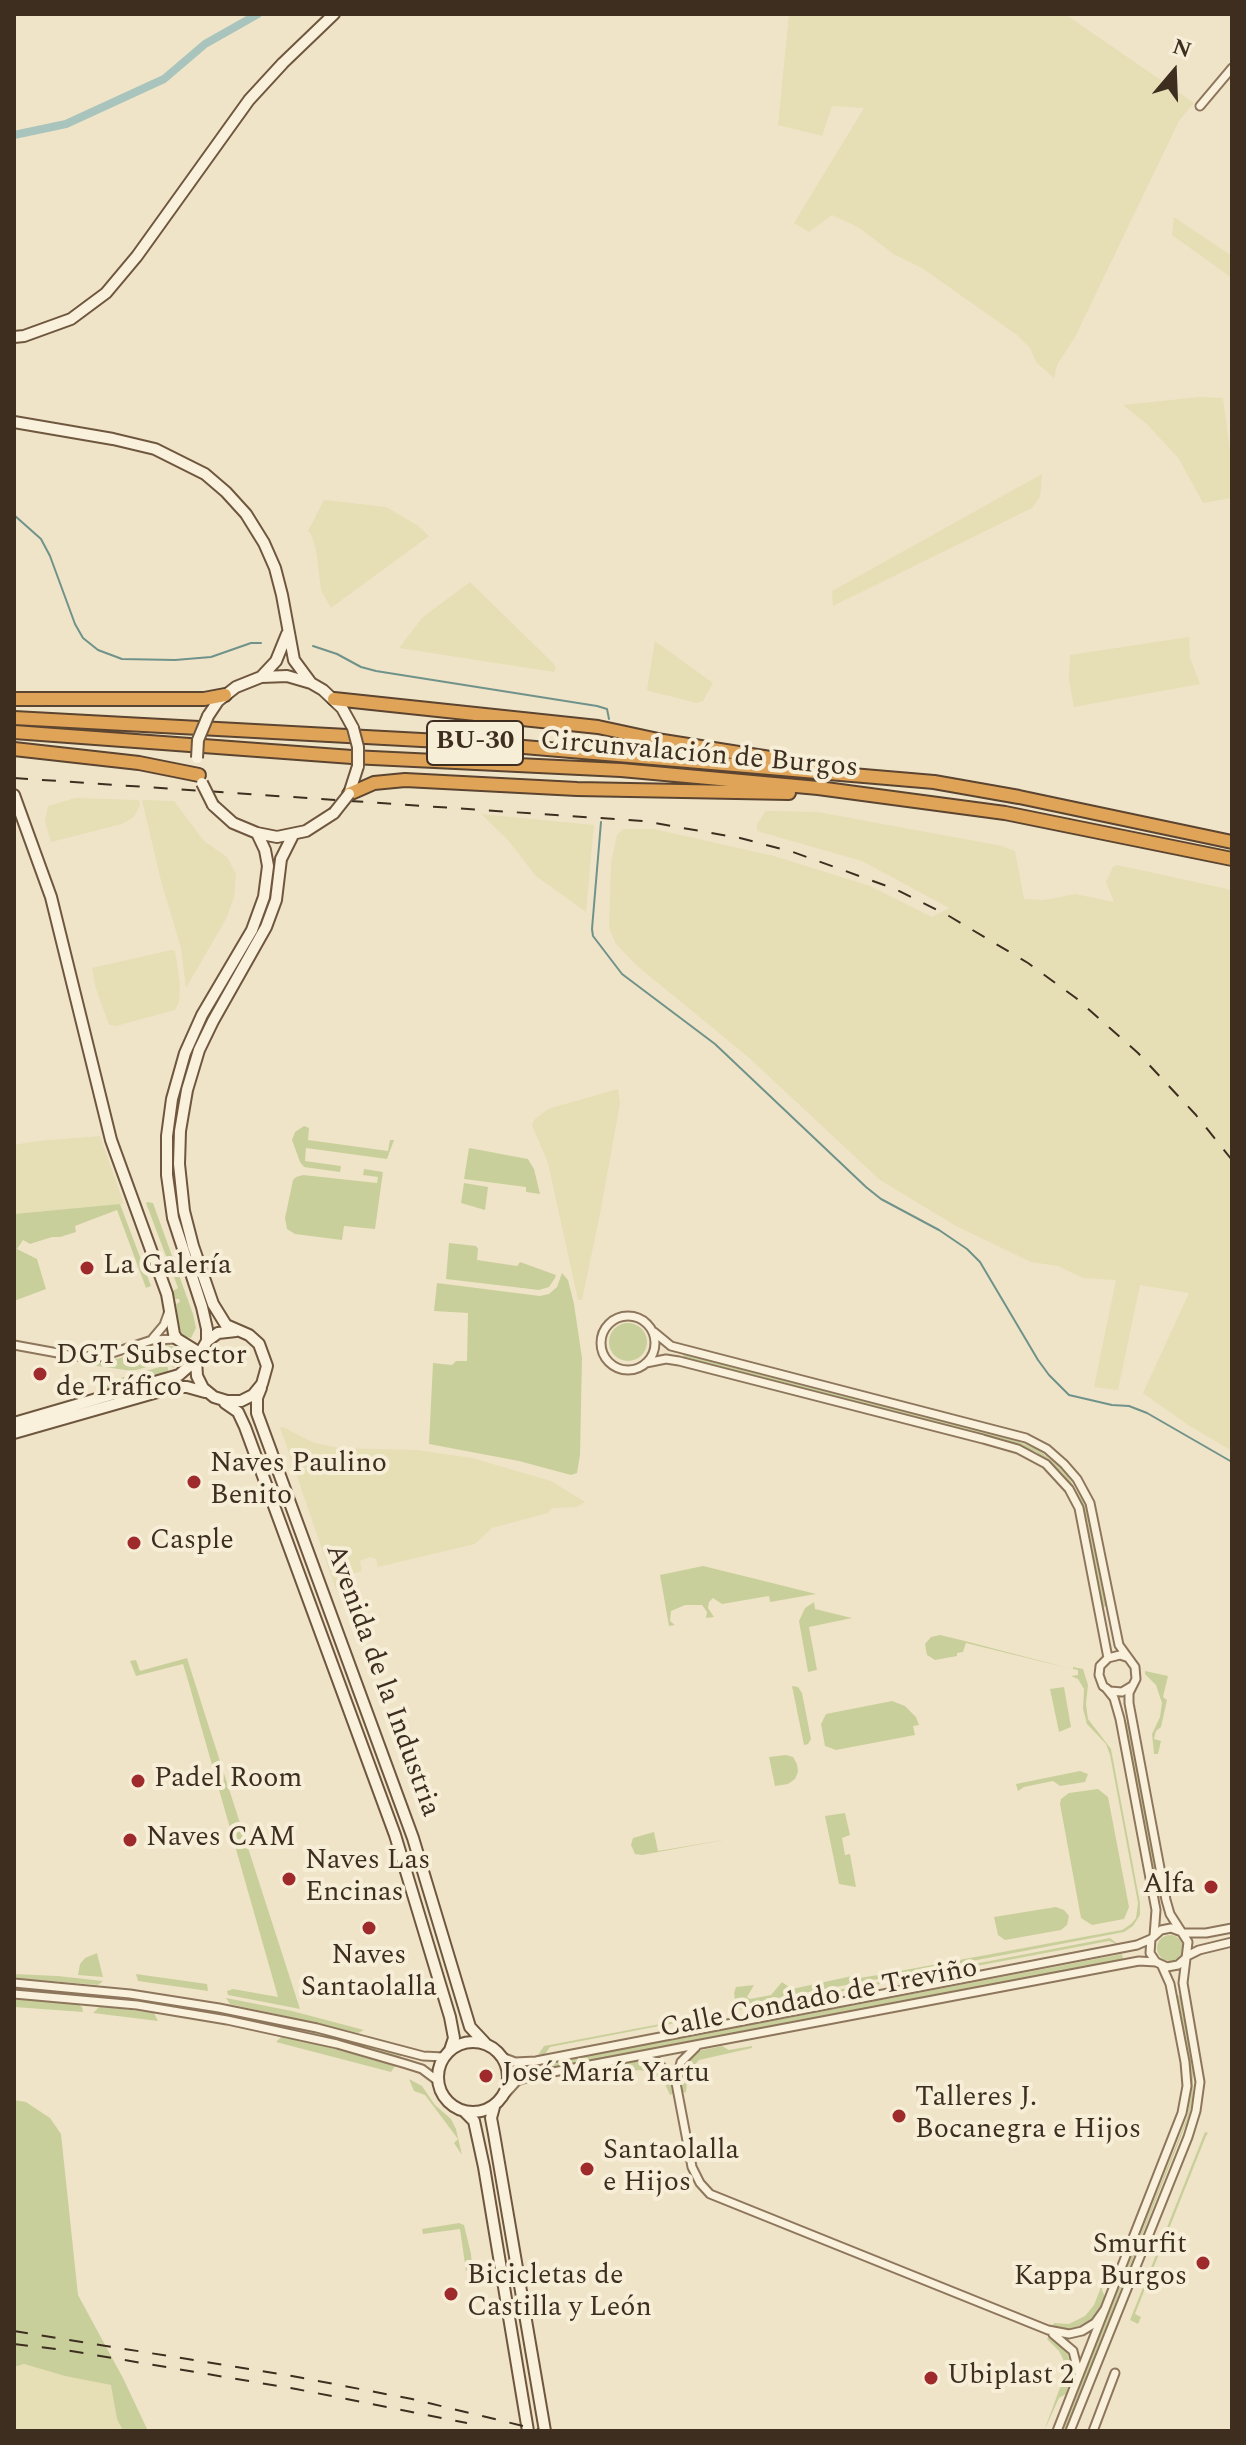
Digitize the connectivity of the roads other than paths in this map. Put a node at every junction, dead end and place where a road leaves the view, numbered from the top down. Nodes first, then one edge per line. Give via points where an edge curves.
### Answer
1 (334, 14) edge
2 (1232, 68) edge
3 (1200, 106) dead end
4 (14, 337) edge
5 (14, 422) edge
6 (289, 628) junction
7 (261, 677) junction
8 (311, 683) junction
9 (225, 695) junction
10 (14, 699) edge
11 (334, 699) junction
12 (14, 718) edge
13 (14, 732) edge
14 (14, 749) edge
15 (200, 779) junction
16 (934, 782) junction
17 (349, 794) junction
18 (888, 795) junction
19 (15, 796) edge
20 (257, 833) junction
21 (293, 835) junction
22 (1232, 842) edge
23 (1232, 859) edge
24 (170, 1309) junction
25 (236, 1331) junction
26 (654, 1332) junction
27 (177, 1339) junction
28 (152, 1340) junction
29 (207, 1341) junction
30 (14, 1345) edge
31 (197, 1356) junction
32 (646, 1363) junction
33 (265, 1378) junction
34 (208, 1393) junction
35 (220, 1400) junction
36 (14, 1423) edge
37 (14, 1433) edge
38 (1108, 1658) junction
39 (1131, 1660) junction
40 (1133, 1684) junction
41 (1106, 1688) junction
42 (1232, 1928) edge
43 (1181, 1932) junction
44 (1153, 1938) junction
45 (1232, 1942) edge
46 (1187, 1957) junction
47 (1159, 1964) junction
48 (14, 1983) edge
49 (14, 1994) edge
50 (485, 2043) junction
51 (699, 2045) junction
52 (447, 2053) junction
53 (502, 2057) junction
54 (634, 2057) junction
55 (438, 2081) junction
56 (676, 2083) junction
57 (497, 2104) junction
58 (464, 2111) junction
59 (1105, 2309) junction
60 (1048, 2330) junction
61 (1115, 2373) dead end
62 (1078, 2378) junction
63 (528, 2431) edge
64 (545, 2431) edge
65 (1057, 2431) edge
66 (1070, 2431) edge
67 (1093, 2431) edge

1 - 4 main road via 249,100 106,293 71,319
2 - 3 street
5 - 6 main road via 155,449 205,474 246,514 264,543
6 - 7 main road via 276,661
6 - 8 main road via 294,660
7 - 8 main road via 287,676
7 - 9 main road
8 - 11 main road
9 - 10 highway
9 - 15 main road, bridge via 201,732
11 - 16 highway via 598,727
11 - 17 main road, bridge via 353,728 358,747
12 - 16 highway, Circunvalación de Burgos / BU-30 via 477,743
13 - 18 highway, Circunvalación de Burgos / BU-30 via 621,770
14 - 15 highway via 161,767
15 - 20 main road, bridge via 213,805 233,823
16 - 22 highway, Circunvalación de Burgos / BU-30
17 - 18 highway via 374,783 405,780
17 - 21 main road, bridge via 319,826
18 - 23 highway, Circunvalación de Burgos / BU-30 via 1035,818
19 - 24 main road via 65,947 111,1140
20 - 21 main road
20 - 29 main road via 268,866 264,897 252,930 185,1053 167,1136 173,1218 202,1307
21 - 25 main road via 284,849 266,927 199,1050 180,1131 181,1185 193,1246 217,1313
24 - 27 main road
24 - 28 street
25 - 29 main road
25 - 33 main road via 259,1344 267,1366
26 - 32 street via 655,1346
26 - 32 street via 643,1319 626,1315 610,1321 601,1336 602,1352 611,1364 625,1370
26 - 39 street via 671,1346 1017,1434 1047,1449 1074,1474 1090,1503 1119,1645
27 - 28 street
27 - 31 main road
28 - 30 street via 100,1357
29 - 31 main road
31 - 34 main road via 197,1376
31 - 36 main road via 179,1375
32 - 38 street via 679,1361 1032,1455 1059,1476 1076,1500
33 - 35 main road via 247,1398
33 - 50 main road, Avenida de la Industria via 257,1413 413,1838 470,2027
34 - 35 main road
34 - 37 main road via 175,1387
35 - 52 main road, Avenida de la Industria via 238,1412 245,1427 395,1835 450,2017 454,2038
38 - 39 street via 1120,1655
38 - 41 street via 1099,1670
39 - 40 street
40 - 41 street via 1122,1692
40 - 43 street via 1129,1703 1166,1900
41 - 44 street via 1120,1719 1156,1910
42 - 43 street
43 - 44 street via 1167,1928
43 - 46 street via 1188,1942
44 - 47 street via 1150,1953
44 - 53 street, Calle Condado de Treviño via 536,2061
45 - 46 street
46 - 47 street via 1174,1966
46 - 66 street via 1183,1983 1200,2082 1196,2111
47 - 51 street, Calle Condado de Treviño via 1139,1961
47 - 59 street via 1170,1984 1184,2056 1185,2103
48 - 52 street via 204,2005 423,2056
49 - 55 street via 227,2020 337,2044 422,2069
50 - 52 main road via 461,2044
50 - 53 main road
51 - 54 street, Calle Condado de Treviño
51 - 56 street via 681,2062
52 - 55 main road
53 - 57 main road via 508,2082
54 - 56 street via 657,2062
54 - 57 street, Calle Condado de Treviño via 524,2078
55 - 58 main road via 447,2101
56 - 60 street via 692,2167 710,2194
57 - 58 main road
57 - 64 main road via 491,2118
58 - 63 main road via 474,2121 481,2152
59 - 60 street via 1082,2331
59 - 62 street
60 - 62 street via 1073,2351
61 - 67 street
62 - 65 street

